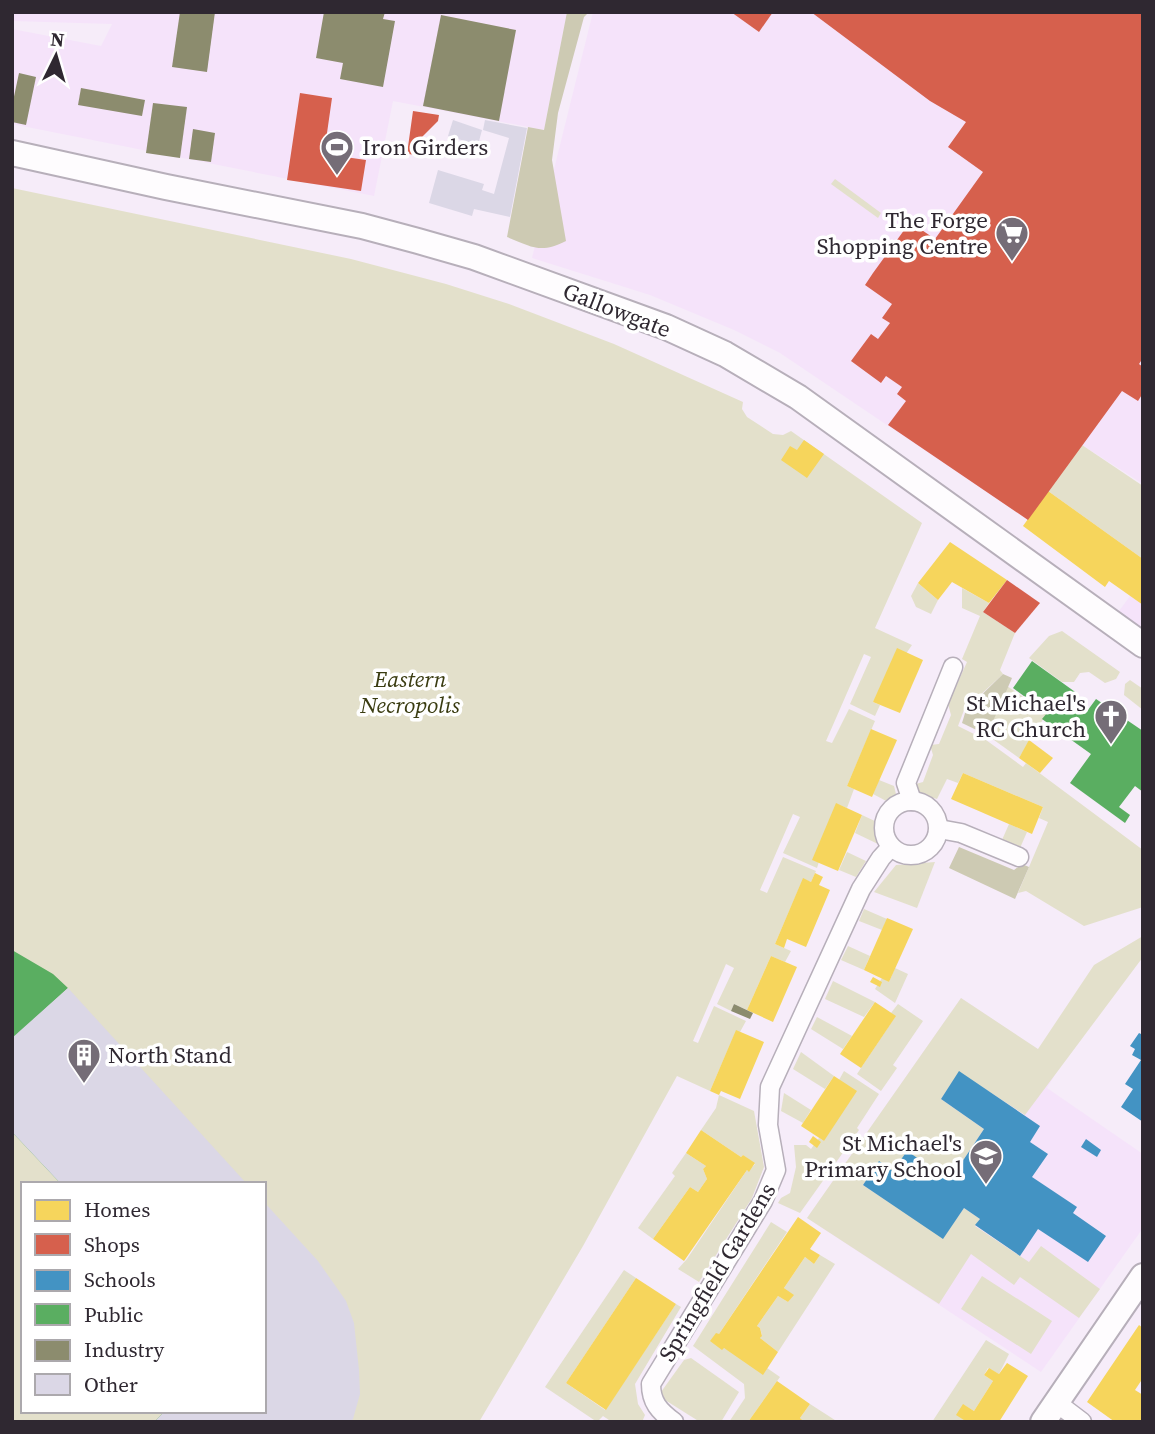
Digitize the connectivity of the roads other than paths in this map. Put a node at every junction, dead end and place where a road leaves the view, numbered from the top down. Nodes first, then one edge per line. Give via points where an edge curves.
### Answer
1 (12, 153) edge
2 (1143, 645) edge
3 (953, 667) dead end
4 (912, 801) junction
5 (939, 829) junction
6 (891, 847) junction
7 (1019, 857) dead end
8 (1143, 1276) edge
9 (1050, 1412) edge
10 (674, 1422) edge
11 (1082, 1422) edge

1 - 2 street, Gallowgate via 362,226 474,257 666,327 743,363 798,397
3 - 4 street via 906,783
4 - 5 street via 932,810
4 - 6 street via 888,813 884,831
5 - 6 street via 932,846 917,856
5 - 7 street
6 - 10 street, Springfield Gardens via 861,889 771,1084 768,1125 776,1170 763,1201 651,1384 651,1397
8 - 9 street
9 - 11 street

